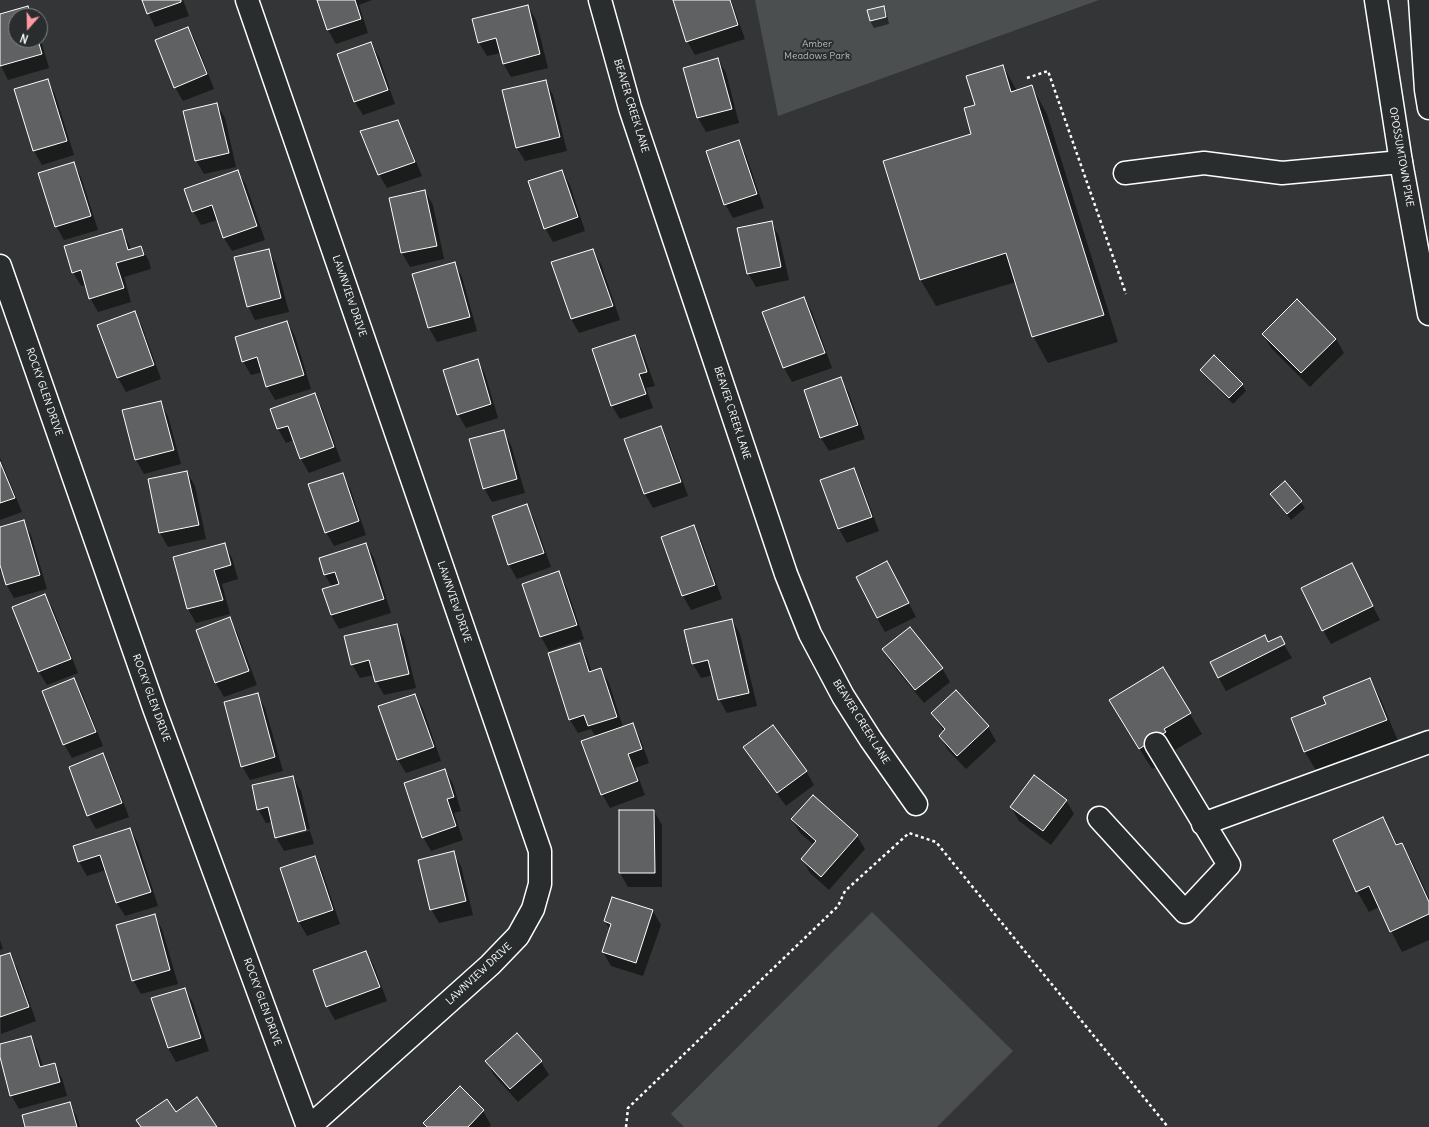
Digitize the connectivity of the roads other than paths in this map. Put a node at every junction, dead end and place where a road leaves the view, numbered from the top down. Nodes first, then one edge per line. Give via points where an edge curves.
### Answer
1 (247, 0) edge
2 (600, 0) edge
3 (1376, 0) edge
4 (1420, 0) edge
5 (1429, 108) edge
6 (1401, 162) junction
7 (1126, 173) dead end
8 (0, 266) edge
9 (1429, 314) edge
10 (1429, 742) edge
11 (1156, 744) dead end
12 (916, 804) dead end
13 (1099, 818) dead end
14 (1203, 824) junction
15 (308, 1127) edge

1 - 15 street, LAWNVIEW DRIVE via 540,851 540,884 533,909 518,936 490,965
2 - 12 street, BEAVER CREEK LANE via 630,108 786,574 810,634 843,696
3 - 6 street, OPOSSUMTOWN PIKE
4 - 5 street
6 - 7 street via 1282,173 1204,163
6 - 9 street, OPOSSUMTOWN PIKE
8 - 15 street, ROCKY GLEN DRIVE via 154,708
10 - 14 street
11 - 14 street
13 - 14 street via 1185,912 1229,865

